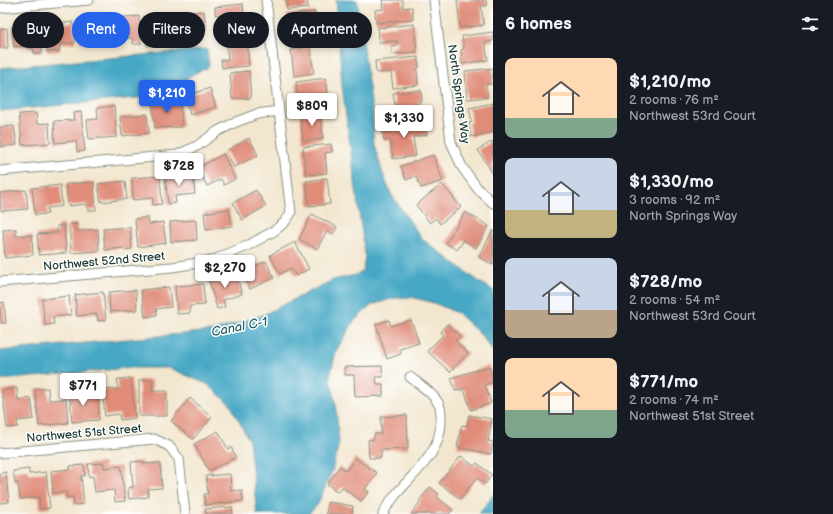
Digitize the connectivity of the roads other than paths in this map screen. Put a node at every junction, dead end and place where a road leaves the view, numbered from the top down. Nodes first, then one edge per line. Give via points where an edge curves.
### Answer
1 (90, 0) edge
2 (266, 0) edge
3 (434, 0) edge
4 (0, 8) edge
5 (279, 111) junction
6 (0, 171) edge
7 (493, 203) edge
8 (0, 282) edge
9 (410, 377) dead end
10 (0, 453) edge
11 (185, 514) edge
12 (383, 514) edge

1 - 4 street
2 - 5 street
3 - 7 street, North Springs Way via 451,142 462,167 478,189
5 - 6 street via 257,114 236,122 177,155
5 - 8 street, Northwest 52nd Street via 291,213 286,222 274,231 211,261 172,267
9 - 12 street via 433,396 440,408 441,427 434,448 423,466 388,504
10 - 11 street, Northwest 51st Street via 154,439 169,446 179,459

